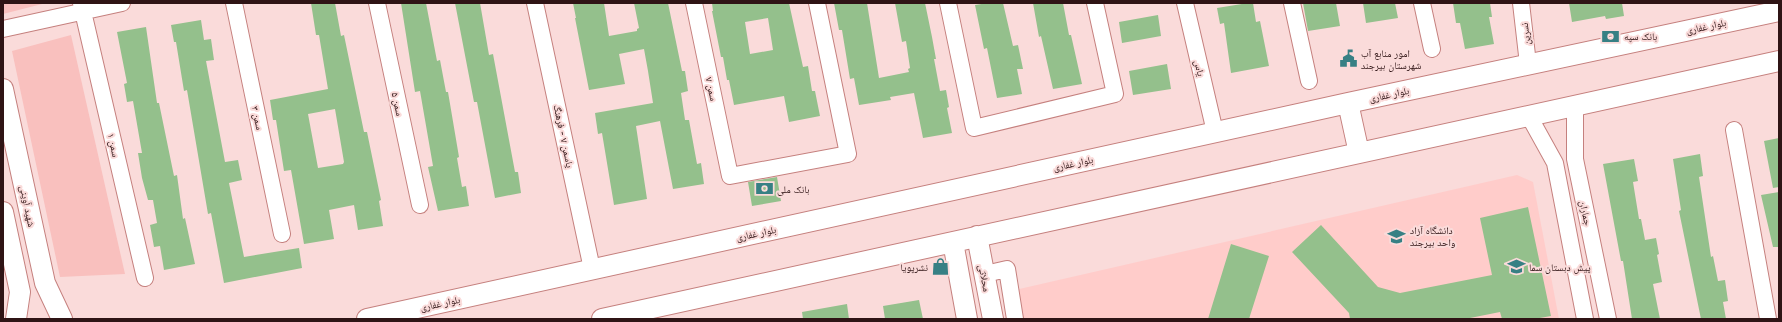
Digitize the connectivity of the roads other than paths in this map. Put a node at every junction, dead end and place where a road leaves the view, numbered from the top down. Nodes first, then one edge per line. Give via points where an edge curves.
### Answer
1 (122, 3) edge
2 (234, 3) edge
3 (377, 3) edge
4 (535, 3) edge
5 (694, 3) edge
6 (817, 3) edge
7 (948, 3) edge
8 (1095, 3) edge
9 (1186, 3) edge
10 (1292, 3) edge
11 (1422, 3) edge
12 (1521, 3) edge
13 (81, 7) edge
14 (1779, 11) edge
15 (3, 29) edge
16 (1432, 49) dead end
17 (1779, 61) edge
18 (1528, 64) junction
19 (1309, 81) dead end
20 (3, 89) edge
21 (1348, 103) junction
22 (1575, 106) junction
23 (1529, 116) junction
24 (1734, 130) dead end
25 (1215, 132) junction
26 (1359, 153) junction
27 (1583, 197) junction
28 (1562, 201) junction
29 (420, 205) dead end
30 (3, 212) edge
31 (282, 234) dead end
32 (977, 236) junction
33 (953, 242) junction
34 (592, 269) junction
35 (985, 274) junction
36 (145, 278) dead end
37 (655, 313) edge
38 (16, 319) edge
39 (62, 319) edge
40 (367, 319) edge
41 (602, 319) edge
42 (967, 319) edge
43 (993, 319) edge
44 (1015, 319) edge
45 (1585, 319) edge
46 (1608, 319) edge
47 (1768, 319) edge

1 - 13 street
2 - 31 street, سمن ۳
3 - 29 street, سمن ۵
4 - 34 street, یاسمن ۷ - فرهنگ
5 - 6 street, سمن ۷ via 730,176 848,154
7 - 8 street via 974,128 1115,94
9 - 25 street, یاس
10 - 19 street
11 - 16 street
12 - 18 street, نسرین
13 - 15 street
13 - 36 street, سمن ۱
14 - 18 main road, بلوار غفاری
17 - 22 main road
18 - 21 main road, بلوار غفاری
20 - 39 main road, شهید آوینی via 45,283
21 - 25 main road, بلوار غفاری
21 - 26 main road
22 - 23 main road
22 - 27 street, جماران via 1575,159
23 - 26 main road
23 - 28 street via 1555,163
24 - 47 street
25 - 34 main road, بلوار غفاری
26 - 32 main road
27 - 28 street
27 - 46 street, جماران
28 - 45 street
30 - 38 main road via 20,292
32 - 33 main road
32 - 35 main road, محلاتی
33 - 37 main road
33 - 42 main road
34 - 40 main road, بلوار غفاری
35 - 43 main road, محلاتی
35 - 44 street via 1007,269
37 - 41 main road

